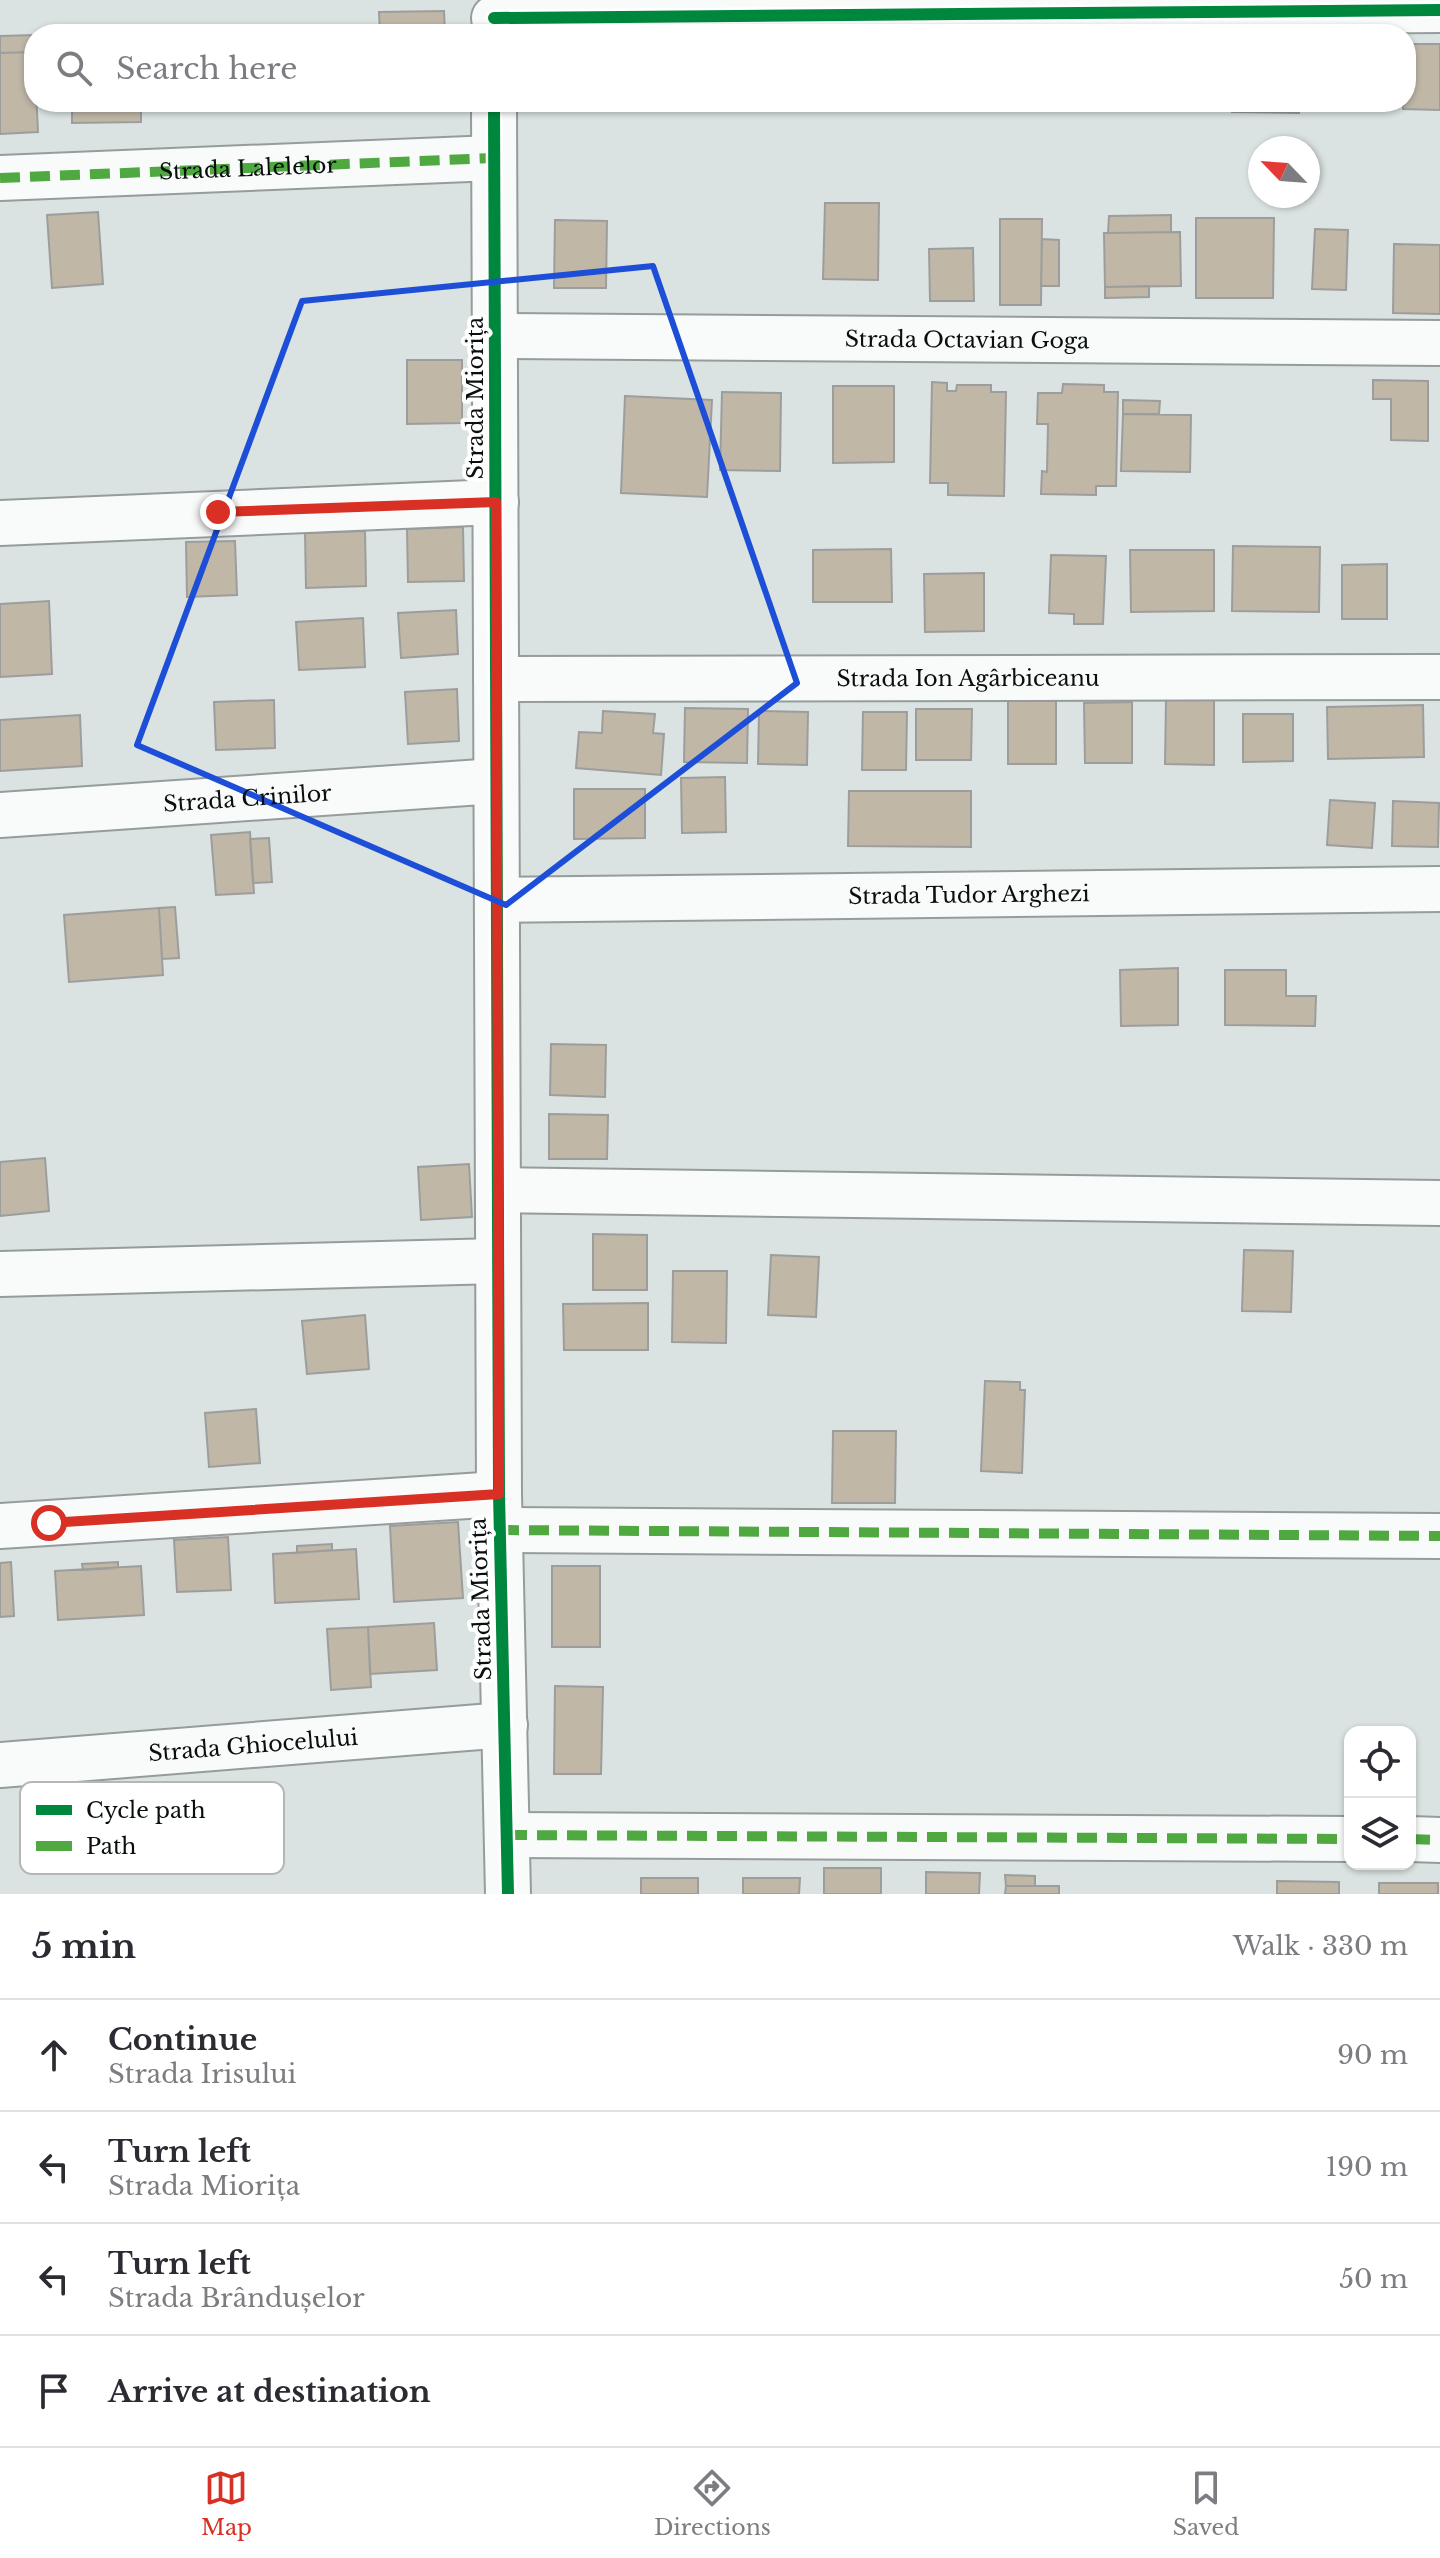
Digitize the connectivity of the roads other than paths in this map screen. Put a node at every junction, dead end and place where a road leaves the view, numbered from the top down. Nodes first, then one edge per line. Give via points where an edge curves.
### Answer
1 (1440, 10) edge
2 (494, 17) edge
3 (494, 112) edge
4 (494, 158) junction
5 (0, 178) edge
6 (495, 336) junction
7 (1440, 343) edge
8 (496, 502) junction
9 (0, 523) edge
10 (1440, 677) edge
11 (496, 679) junction
12 (496, 781) junction
13 (0, 815) edge
14 (1440, 889) edge
15 (497, 900) junction
16 (498, 1190) junction
17 (1440, 1203) edge
18 (498, 1261) junction
19 (0, 1274) edge
20 (499, 1512) junction
21 (0, 1526) edge
22 (1440, 1536) edge
23 (505, 1725) junction
24 (0, 1765) edge
25 (507, 1835) junction
26 (1344, 1839) edge
27 (1416, 1839) edge
28 (1440, 1840) edge
29 (508, 1894) edge

1 - 2 street
3 - 4 street, Strada Miorița
4 - 5 street, Strada Lalelelor
4 - 6 street, Strada Miorița
6 - 7 street, Strada Octavian Goga
6 - 8 street, Strada Miorița
8 - 9 street
8 - 11 street, Strada Miorița
10 - 11 street, Strada Ion Agârbiceanu
11 - 12 street, Strada Miorița
12 - 13 street, Strada Crinilor
12 - 15 street, Strada Miorița
14 - 15 street, Strada Tudor Arghezi
15 - 16 street, Strada Miorița
16 - 17 street
16 - 18 street, Strada Miorița
18 - 19 street
18 - 20 street, Strada Miorița
20 - 21 street
20 - 22 street
20 - 23 street, Strada Miorița
23 - 24 street, Strada Ghiocelului
23 - 25 street, Strada Miorița
25 - 26 street
25 - 29 street, Strada Miorița
27 - 28 street

